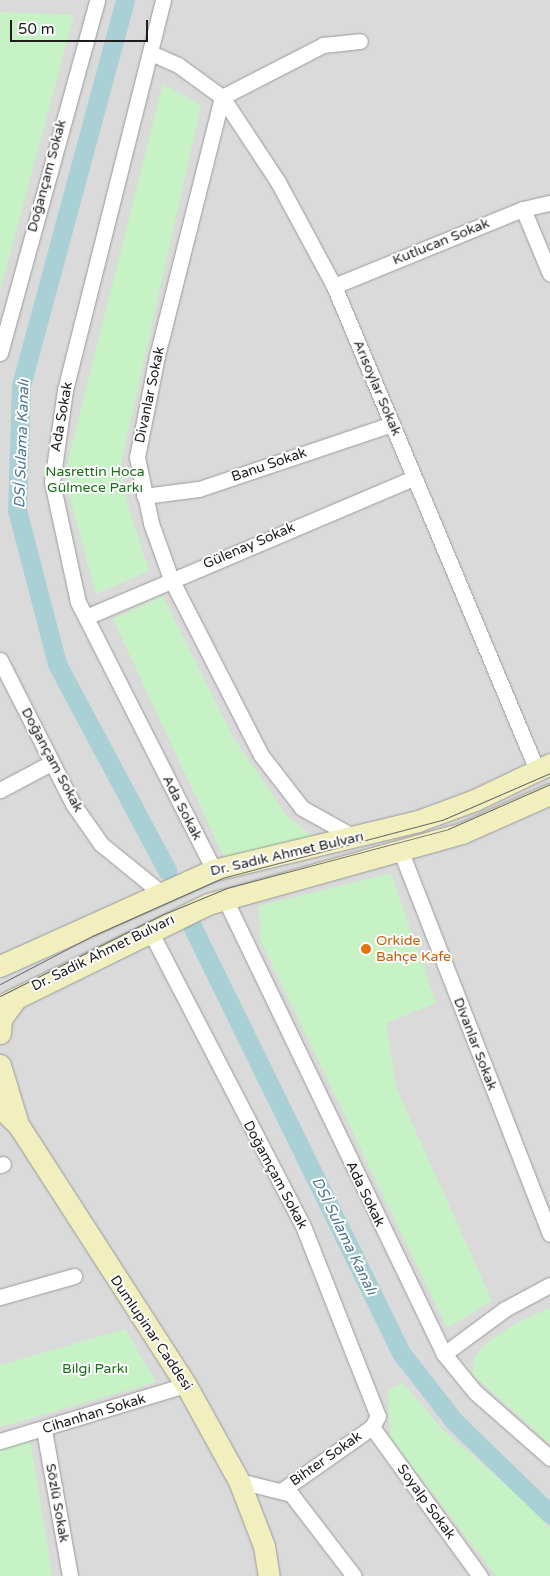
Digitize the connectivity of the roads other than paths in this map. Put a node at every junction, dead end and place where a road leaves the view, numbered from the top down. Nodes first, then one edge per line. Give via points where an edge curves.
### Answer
1 (97, 0) edge
2 (163, 0) edge
3 (360, 41) dead end
4 (151, 53) junction
5 (222, 97) junction
6 (550, 203) edge
7 (523, 209) junction
8 (550, 274) edge
9 (334, 286) junction
10 (0, 353) edge
11 (392, 424) junction
12 (414, 478) junction
13 (144, 496) junction
14 (171, 579) junction
15 (86, 617) junction
16 (0, 660) edge
17 (52, 763) junction
18 (544, 767) edge
19 (0, 790) edge
20 (550, 794) edge
21 (356, 838) junction
22 (401, 852) junction
23 (214, 870) junction
24 (160, 892) junction
25 (216, 901) junction
26 (149, 929) junction
27 (0, 966) edge
28 (9, 1001) edge
29 (0, 1033) edge
30 (0, 1065) edge
31 (0, 1107) edge
32 (19, 1126) junction
33 (550, 1234) edge
34 (74, 1276) dead end
35 (550, 1285) edge
36 (0, 1298) edge
37 (444, 1354) junction
38 (186, 1385) junction
39 (372, 1427) junction
40 (44, 1430) junction
41 (0, 1441) edge
42 (550, 1458) edge
43 (239, 1481) junction
44 (281, 1490) junction
45 (70, 1576) edge
46 (269, 1576) edge
47 (354, 1576) edge
48 (480, 1576) edge

1 - 10 street, Doğançam Sokak
2 - 4 street, Ada Sokak
3 - 5 street via 323,45
4 - 5 street, Arısoylar Sokak via 178,65
4 - 15 street, Ada Sokak via 66,390 52,482 78,602
5 - 9 street, Arısoylar Sokak via 278,182
5 - 13 street, Divanlar Sokak via 140,438 137,457
6 - 7 street, Kutlucan Sokak
7 - 8 street
7 - 9 street, Kutlucan Sokak
9 - 11 street, Arısoylar Sokak
11 - 12 street, Arısoylar Sokak
11 - 13 street, Banu Sokak via 199,489
12 - 14 street, Gülenay Sokak
12 - 18 street, Arısoylar Sokak
13 - 14 street, Divanlar Sokak
14 - 15 street, Gülenay Sokak
14 - 21 street, Divanlar Sokak via 261,756 280,784 302,808
15 - 23 street, Ada Sokak
16 - 17 street, Doğançam Sokak
17 - 19 street
17 - 24 street, Doğançam Sokak via 101,844
18 - 21 main road, Dr. Sadık Ahmet Bulvarı via 475,800
20 - 22 main road, Dr. Sadık Ahmet Bulvarı via 462,833
21 - 23 main road, Dr. Sadık Ahmet Bulvarı
22 - 25 main road, Dr. Sadık Ahmet Bulvarı
22 - 33 street, Divanlar Sokak
23 - 24 main road, Dr. Sadık Ahmet Bulvarı
24 - 27 main road, Dr. Sadık Ahmet Bulvarı
25 - 26 main road, Dr. Sadik Ahmet Bulvarı
25 - 37 street, Ada Sokak
26 - 28 main road, Dr. Sadik Ahmet Bulvarı
26 - 39 street, Doğamçam Sokak via 302,1226 378,1416
28 - 29 main road via 1,1019
30 - 32 main road
31 - 32 main road, Dumlupinar Caddesi
32 - 38 main road, Dumlupinar Caddesi
34 - 36 street
35 - 37 street via 505,1309
37 - 42 street, Ada Sokak via 474,1392
38 - 40 street, Cihanhan Sokak
38 - 43 main road, Dumlupinar Caddesi
39 - 44 street, Bihter Sokak
39 - 48 street, Soyalp Sokak
40 - 41 street, Cihanhan Sokak
40 - 45 street, Sözlü Sokak
43 - 44 street
43 - 46 main road, Dumlupinar Caddesi via 264,1546
44 - 47 street via 291,1494

